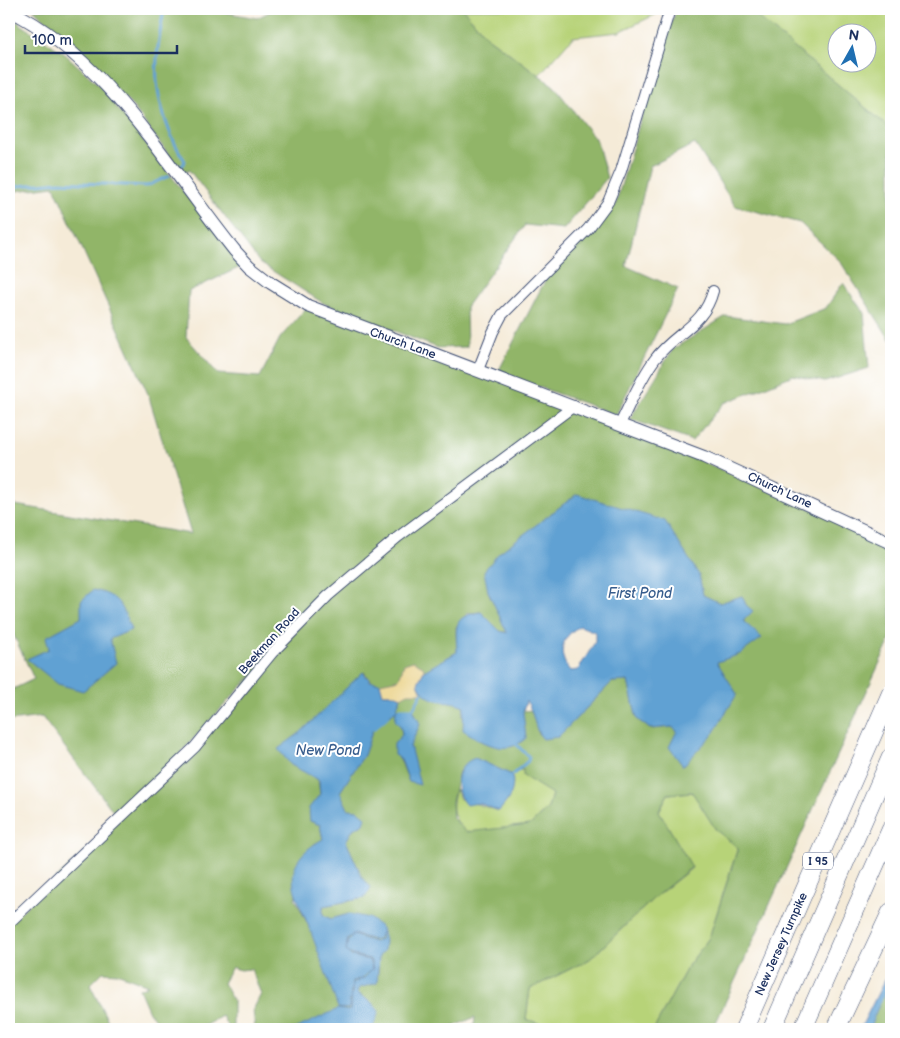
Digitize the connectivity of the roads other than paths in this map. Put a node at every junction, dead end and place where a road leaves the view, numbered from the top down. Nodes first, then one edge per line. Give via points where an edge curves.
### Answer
1 (670, 9) edge
2 (9, 10) edge
3 (713, 291) dead end
4 (478, 370) junction
5 (574, 406) junction
6 (620, 424) junction
7 (891, 543) edge
8 (891, 693) edge
9 (891, 757) edge
10 (891, 829) edge
11 (891, 912) edge
12 (9, 923) edge
13 (744, 1029) edge
14 (772, 1029) edge
15 (804, 1029) edge
16 (836, 1029) edge

1 - 4 street via 621,171 608,202 588,228 506,309 492,332
2 - 4 street, Church Lane via 74,53 103,80 235,251 271,283 308,306 338,319
3 - 6 street via 709,307 700,318 655,359 638,385
4 - 5 street, Church Lane
5 - 6 street, Church Lane
5 - 12 street, Beekman Road via 398,537 328,596 272,653 195,747
6 - 7 street, Church Lane via 730,468
8 - 13 highway, New Jersey Turnpike / I 95
9 - 14 highway, New Jersey Turnpike / I 95
10 - 15 highway
11 - 16 highway

